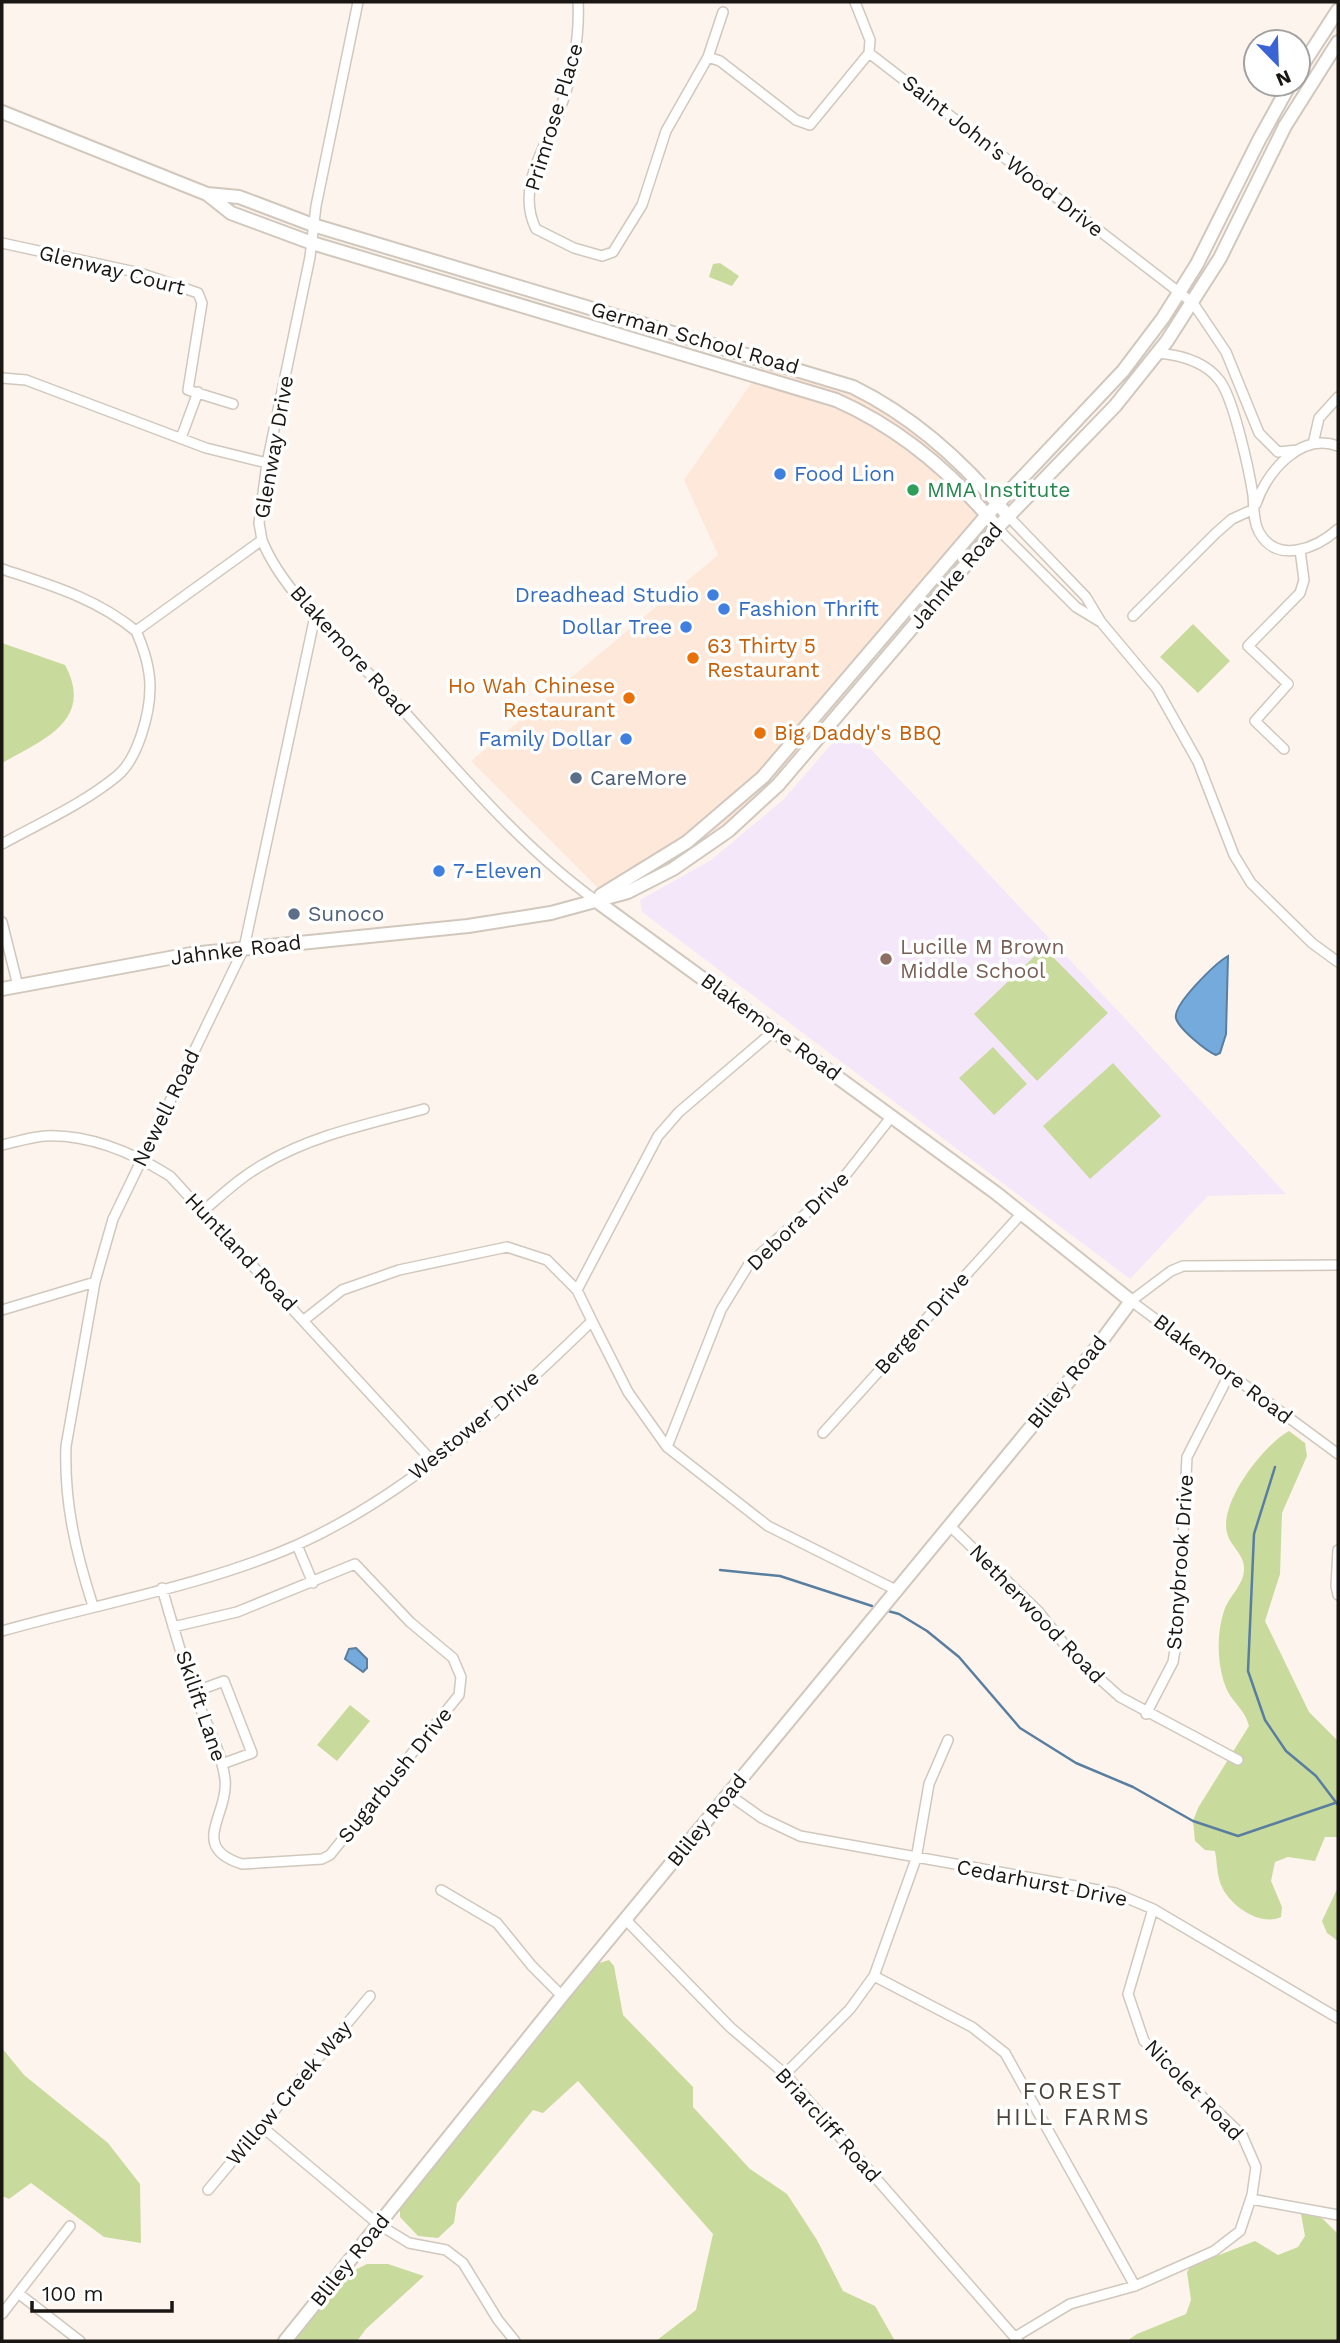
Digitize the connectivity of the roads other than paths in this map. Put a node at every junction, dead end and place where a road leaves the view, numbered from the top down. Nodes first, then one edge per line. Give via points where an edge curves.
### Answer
1 (358, 2) edge
2 (578, 2) edge
3 (855, 2) edge
4 (1338, 10) edge
5 (723, 12) dead end
6 (1338, 42) edge
7 (1312, 50) edge
8 (869, 53) junction
9 (708, 57) junction
10 (1282, 98) edge
11 (2, 112) edge
12 (207, 194) junction
13 (313, 225) junction
14 (2, 243) edge
15 (312, 243) junction
16 (1180, 292) junction
17 (1193, 303) junction
18 (1158, 353) junction
19 (1231, 362) junction
20 (2, 378) edge
21 (198, 392) junction
22 (1338, 397) edge
23 (1230, 400) junction
24 (233, 404) dead end
25 (181, 438) junction
26 (1313, 444) junction
27 (1338, 446) edge
28 (1298, 450) junction
29 (267, 463) junction
30 (998, 503) junction
31 (1254, 509) junction
32 (987, 515) junction
33 (1008, 516) junction
34 (998, 528) junction
35 (1338, 529) edge
36 (261, 540) junction
37 (1300, 550) junction
38 (2, 569) edge
39 (315, 616) junction
40 (1133, 616) dead end
41 (1101, 622) junction
42 (136, 631) junction
43 (1283, 749) dead end
44 (2, 844) edge
45 (595, 900) junction
46 (2, 922) edge
47 (244, 948) junction
48 (1338, 962) edge
49 (18, 986) junction
50 (2, 989) edge
51 (775, 1030) junction
52 (424, 1109) dead end
53 (892, 1116) junction
54 (2, 1144) edge
55 (141, 1158) junction
56 (203, 1210) junction
57 (1022, 1213) junction
58 (1338, 1265) edge
59 (95, 1282) junction
60 (577, 1290) junction
61 (1131, 1301) junction
62 (2, 1310) edge
63 (304, 1320) junction
64 (592, 1321) junction
65 (1230, 1373) junction
66 (823, 1433) dead end
67 (667, 1447) junction
68 (1338, 1454) edge
69 (432, 1461) junction
70 (950, 1526) junction
71 (298, 1545) junction
72 (1338, 1550) edge
73 (313, 1583) junction
74 (162, 1588) junction
75 (896, 1590) junction
76 (1338, 1595) edge
77 (93, 1606) junction
78 (173, 1627) junction
79 (2, 1631) edge
80 (194, 1692) junction
81 (1146, 1714) junction
82 (948, 1740) dead end
83 (1238, 1760) dead end
84 (222, 1764) junction
85 (729, 1794) junction
86 (916, 1859) junction
87 (230, 1860) joint
88 (440, 1889) dead end
89 (1153, 1909) junction
90 (626, 1920) junction
91 (874, 1976) junction
92 (370, 1996) dead end
93 (562, 1996) junction
94 (1338, 2018) edge
95 (785, 2074) junction
96 (261, 2126) junction
97 (208, 2190) dead end
98 (1251, 2199) junction
99 (1338, 2215) edge
100 (378, 2224) junction
101 (70, 2226) dead end
102 (1135, 2286) junction
103 (18, 2293) junction
104 (2, 2314) edge
105 (1016, 2339) edge
106 (80, 2341) edge
107 (285, 2341) edge
108 (515, 2341) edge

1 - 13 street, Glenway Drive
2 - 9 street, Primrose Place via 580,31 559,111 537,159 528,206 536,229 574,248 602,256 613,252 642,205 666,131
3 - 8 street via 870,40
4 - 7 street
5 - 9 street
6 - 17 street, Jahnke Road via 1285,126 1235,230
8 - 9 street via 810,125 796,120 720,61
8 - 16 street, Saint John's Wood Drive
10 - 16 street, Jahnke Road
11 - 12 street, German School Road
12 - 13 street, German School Road via 239,197
12 - 15 street, German School Road via 231,213
13 - 15 street, Glenway Drive
13 - 30 street, German School Road via 853,387 924,431
14 - 21 street, Glenway Court via 140,273 198,293 202,303 188,390
15 - 29 street, Glenway Drive
15 - 32 street, German School Road via 836,400 909,442
16 - 17 street, Saint John's Wood Drive
16 - 30 street, Jahnke Road via 1123,371
17 - 18 street, Jahnke Road
17 - 19 street, Saint John's Wood Drive
18 - 23 street via 1203,366 1222,383
18 - 33 street, Jahnke Road via 1106,415
19 - 23 street
19 - 28 street, Saint John's Wood Drive via 1266,443 1278,453
20 - 25 street via 26,380
21 - 24 street
21 - 25 street
22 - 26 street via 1319,418
23 - 31 street
25 - 29 street
26 - 27 street
26 - 28 street
28 - 31 street via 1271,474
29 - 36 street, Glenway Drive
30 - 32 street, Jahnke Road
30 - 33 street, German School Road
31 - 37 street via 1256,526 1266,541 1283,550
31 - 40 street via 1216,533
32 - 34 street, German School Road
32 - 45 street, Jahnke Road via 752,788 683,845
33 - 34 street, Jahnke Road
33 - 41 street, German School Road via 1086,597
34 - 41 street, German School Road via 1076,607
34 - 45 street, Jahnke Road via 760,803 673,869 628,892
35 - 37 street
36 - 39 street, Blakemore Road via 269,558
36 - 42 street, Glenway Drive
37 - 43 street via 1303,588 1248,646 1288,684 1255,720
38 - 42 street via 82,596 112,611
39 - 45 street, Blakemore Road via 506,821
39 - 47 street, Newell Road
41 - 48 street, German School Road via 1142,668 1173,715 1198,762 1244,873 1304,936
42 - 44 street via 147,656 150,689 135,750 120,774 85,799
45 - 47 street, Jahnke Road via 509,921
45 - 51 street, Blakemore Road
46 - 49 street
47 - 49 street, Jahnke Road
47 - 55 street, Newell Road
49 - 50 street, Jahnke Road
51 - 53 street, Blakemore Road
51 - 60 street via 668,1124 651,1146
52 - 56 street via 287,1151
53 - 57 street, Blakemore Road
53 - 67 street, Debora Drive via 836,1186 749,1264 721,1310
54 - 55 street, Huntland Road via 46,1136 70,1138 94,1141
55 - 56 street, Huntland Road via 170,1176
55 - 59 street, Newell Road via 113,1219
56 - 63 street, Huntland Road
57 - 61 street, Blakemore Road
57 - 66 street, Bergen Drive
58 - 61 street via 1183,1266
59 - 62 street
59 - 77 street, Newell Road via 65,1467 74,1547
60 - 63 street via 547,1259 507,1247 399,1270 342,1290
60 - 64 street
61 - 65 street, Blakemore Road
61 - 70 street, Bliley Road
63 - 69 street, Huntland Road
64 - 67 street via 628,1392
64 - 69 street, Westower Drive via 529,1382
65 - 68 street, Blakemore Road
65 - 81 street, Stonybrook Drive via 1187,1457 1178,1632 1173,1662
67 - 75 street via 768,1525
69 - 71 street, Westower Drive via 376,1504
70 - 75 street, Bliley Road
70 - 81 street, Netherwood Road via 1038,1611 1072,1654
71 - 73 street
71 - 74 street, Westower Drive via 237,1568
72 - 76 street
73 - 78 street via 237,1612
73 - 87 street, Sugarbush Drive via 355,1564 410,1622 453,1658 461,1677 459,1695 330,1855 242,1864
74 - 77 street, Westower Drive
74 - 78 street, Skilift Lane
75 - 85 street, Bliley Road
77 - 79 street, Westower Drive
78 - 80 street, Skilift Lane
80 - 84 street, Skilift Lane
80 - 84 street via 224,1681 251,1753
81 - 83 street, Netherwood Road
82 - 86 street via 929,1784
84 - 87 street, Skilift Lane via 225,1789 212,1835 217,1850
85 - 86 street, Cedarhurst Drive via 762,1818 800,1836
85 - 90 street, Bliley Road
86 - 89 street, Cedarhurst Drive via 1115,1894
86 - 91 street
88 - 93 street via 497,1923
89 - 94 street, Cedarhurst Drive
89 - 98 street, Nicolet Road via 1128,1994 1136,2018 1144,2041 1242,2135 1256,2167
90 - 93 street, Bliley Road
90 - 95 street, Briarcliff Road via 730,2027
91 - 95 street via 850,2009
91 - 102 street via 972,2027 1005,2053
92 - 96 street, Willow Creek Way
93 - 100 street, Bliley Road
95 - 105 street, Briarcliff Road
96 - 97 street, Willow Creek Way
96 - 100 street
98 - 99 street
98 - 102 street, Nicolet Road via 1240,2231 1214,2251
100 - 107 street, Bliley Road
100 - 108 street via 408,2243 446,2250 463,2263
101 - 103 street
102 - 105 street, Nicolet Road via 1070,2304
103 - 104 street
103 - 106 street

